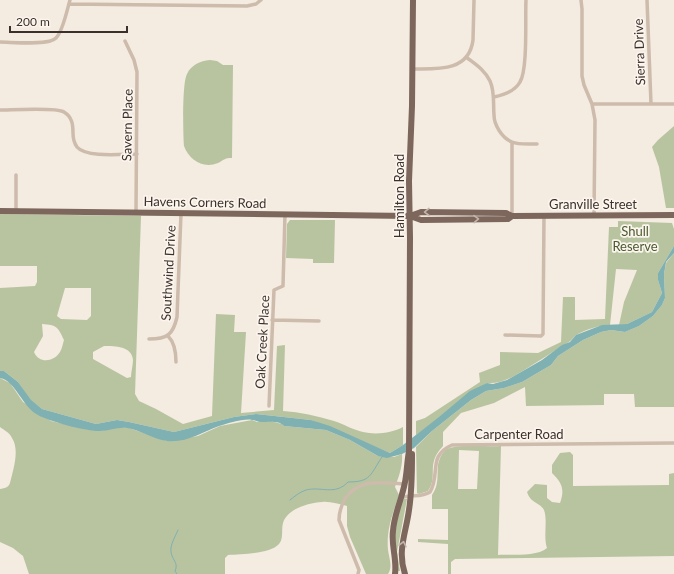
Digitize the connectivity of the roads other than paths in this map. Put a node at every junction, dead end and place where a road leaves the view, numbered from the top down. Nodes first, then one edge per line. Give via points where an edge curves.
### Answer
1 (261, 0) edge
2 (413, 0) edge
3 (474, 0) edge
4 (526, 0) edge
5 (581, 0) edge
6 (647, 0) edge
7 (70, 2) edge
8 (125, 41) dead end
9 (0, 42) edge
10 (466, 57) junction
11 (412, 69) junction
12 (494, 97) junction
13 (592, 104) junction
14 (651, 104) junction
15 (674, 104) edge
16 (0, 110) edge
17 (512, 143) junction
18 (537, 144) dead end
19 (136, 154) junction
20 (16, 175) dead end
21 (0, 211) edge
22 (16, 211) junction
23 (136, 212) junction
24 (181, 213) junction
25 (285, 214) junction
26 (544, 215) junction
27 (594, 215) junction
28 (674, 215) edge
29 (410, 216) junction
30 (512, 216) junction
31 (272, 320) junction
32 (319, 321) dead end
33 (505, 335) dead end
34 (168, 336) junction
35 (149, 340) dead end
36 (176, 362) dead end
37 (269, 406) dead end
38 (674, 443) edge
39 (410, 464) junction
40 (405, 484) junction
41 (411, 496) junction
42 (400, 500) junction
43 (358, 574) edge
44 (391, 574) edge
45 (395, 574) edge
46 (405, 574) edge

1 - 7 street via 247,6
2 - 11 main road, Hamilton Road
3 - 10 street via 473,40
4 - 12 street via 525,64 521,81 508,93
5 - 13 street via 582,76
6 - 14 street, Sierra Drive
7 - 9 street via 60,33 54,40
8 - 19 street, Savern Place via 137,72
10 - 11 street via 452,66
10 - 12 street via 487,74
11 - 29 main road, Hamilton Road
12 - 17 street via 496,126
13 - 14 street
13 - 27 street via 595,120
14 - 15 street
16 - 19 street via 63,111 71,118 74,140 83,152
17 - 18 street
17 - 30 street
19 - 23 street, Savern Place
20 - 22 street
21 - 22 main road, Havens Corners Road
22 - 23 main road, Havens Corners Road
23 - 24 main road, Havens Corners Road
24 - 25 main road, Havens Corners Road
24 - 34 street, Southwind Drive via 177,317 175,327
25 - 29 main road, Havens Corners Road
25 - 31 street, Oak Creek Place via 283,286 274,290
26 - 27 main road, Granville Street
26 - 30 main road, Granville Street
26 - 33 street via 543,334
27 - 28 main road, Granville Street
29 - 30 main road, Granville Street via 421,212 506,213
29 - 39 main road, Hamilton Road
31 - 32 street
31 - 37 street, Oak Creek Place
34 - 35 street, Southwind Drive
34 - 36 street via 172,339 176,352
38 - 41 street, Carpenter Road via 452,445 444,448 437,459 434,483 430,492 426,495
39 - 40 main road, Hamilton Road
39 - 41 main road, Hamilton Road
40 - 42 main road, Hamilton Road
40 - 43 street via 372,482 362,484 348,494 339,513 339,520
41 - 42 street, Carpenter Road
46 -> 41 main road, Hamilton Road via 401,552
42 - 44 main road, Hamilton Road via 391,529
42 - 45 main road, Hamilton Road via 392,535

